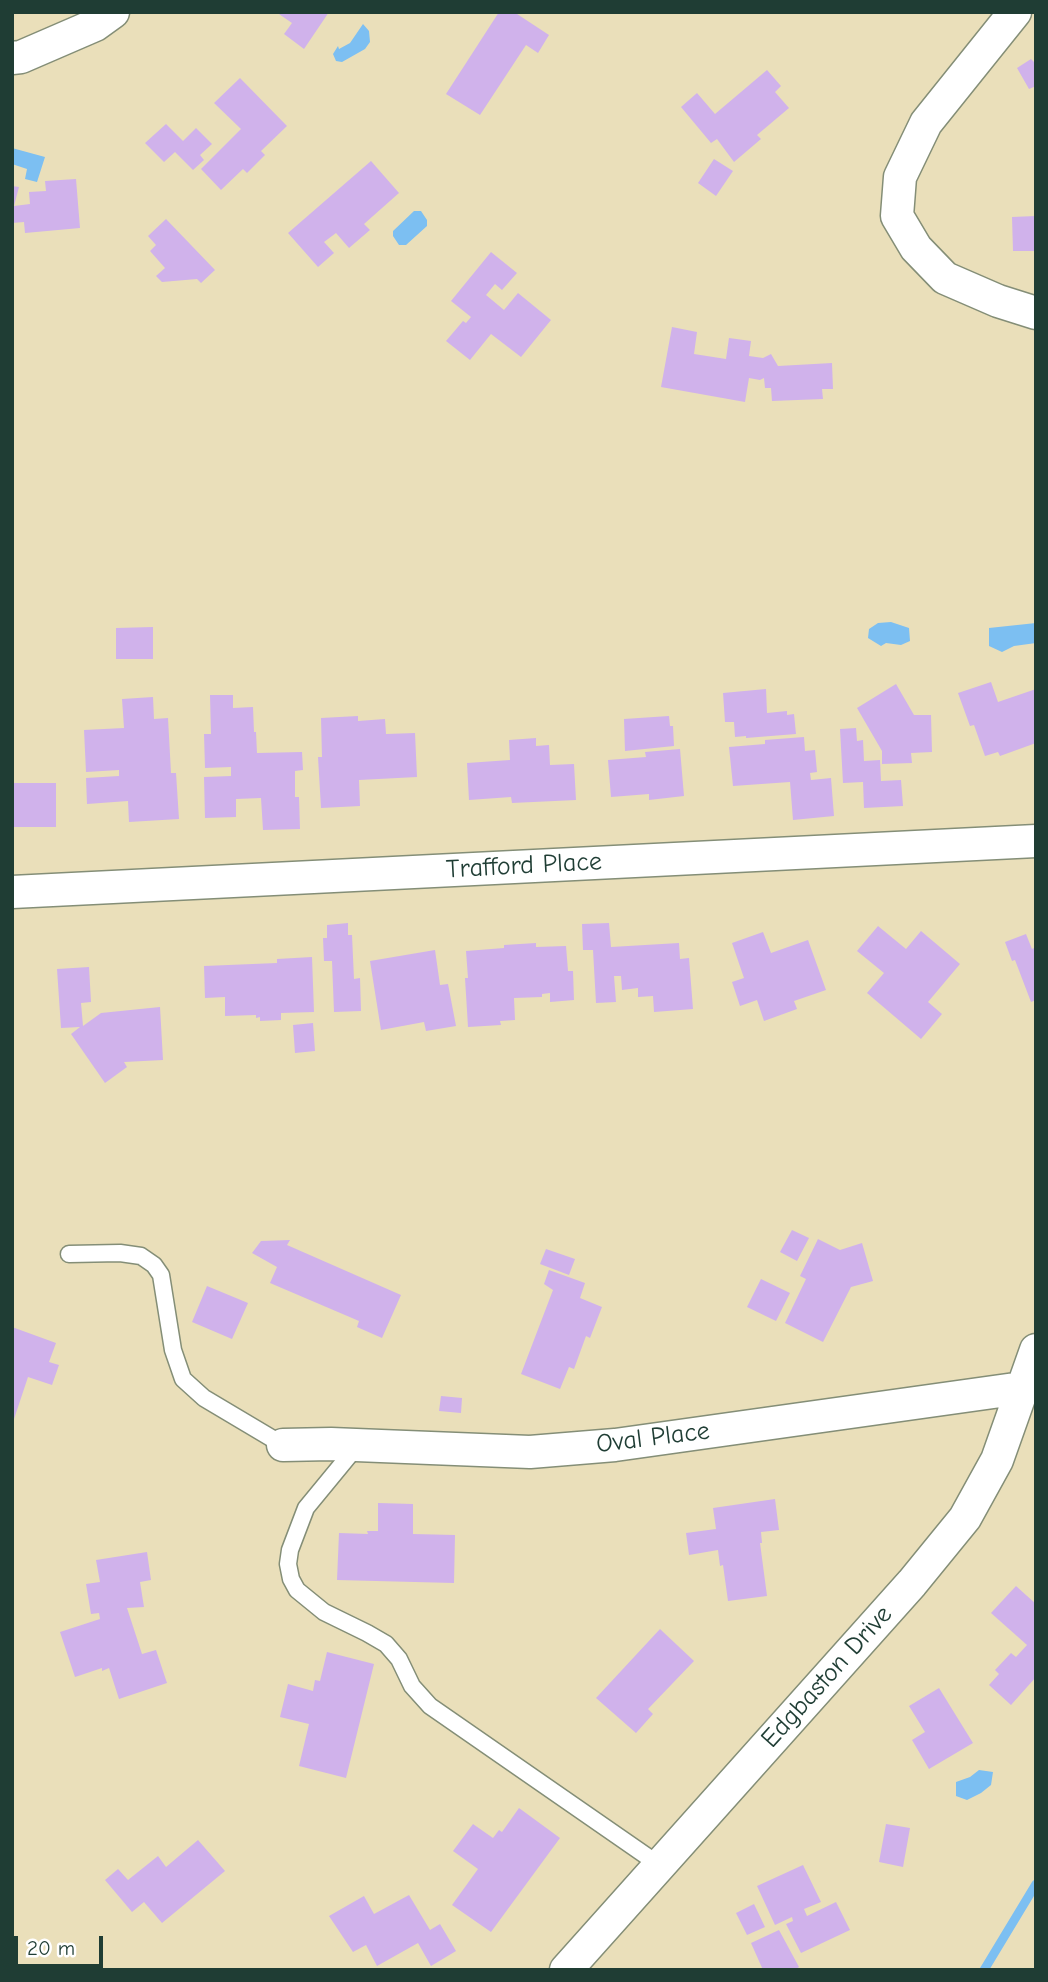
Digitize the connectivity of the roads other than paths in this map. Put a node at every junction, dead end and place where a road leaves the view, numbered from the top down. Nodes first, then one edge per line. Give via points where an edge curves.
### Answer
1 (113, 12) edge
2 (1015, 12) edge
3 (12, 58) edge
4 (1036, 313) edge
5 (1036, 841) edge
6 (12, 892) edge
7 (69, 1254) dead end
8 (1036, 1350) edge
9 (1021, 1388) junction
10 (283, 1445) joint
11 (358, 1446) junction
12 (658, 1864) junction
13 (566, 1970) edge

1 - 3 street via 95,25
2 - 4 street via 926,122 900,177 897,216 916,248 944,278
5 - 6 street, Trafford Place
7 - 10 lane via 120,1253 141,1256 154,1265 161,1275 173,1350 183,1379 204,1398
8 - 9 street, Edgbaston Drive
9 - 11 street, Oval Place via 554,1450
9 - 12 street, Edgbaston Drive via 997,1460 965,1518
10 - 11 street, Oval Place
11 - 12 lane via 306,1508 288,1564 297,1590 324,1612 386,1644 430,1706
12 - 13 street, Edgbaston Drive

